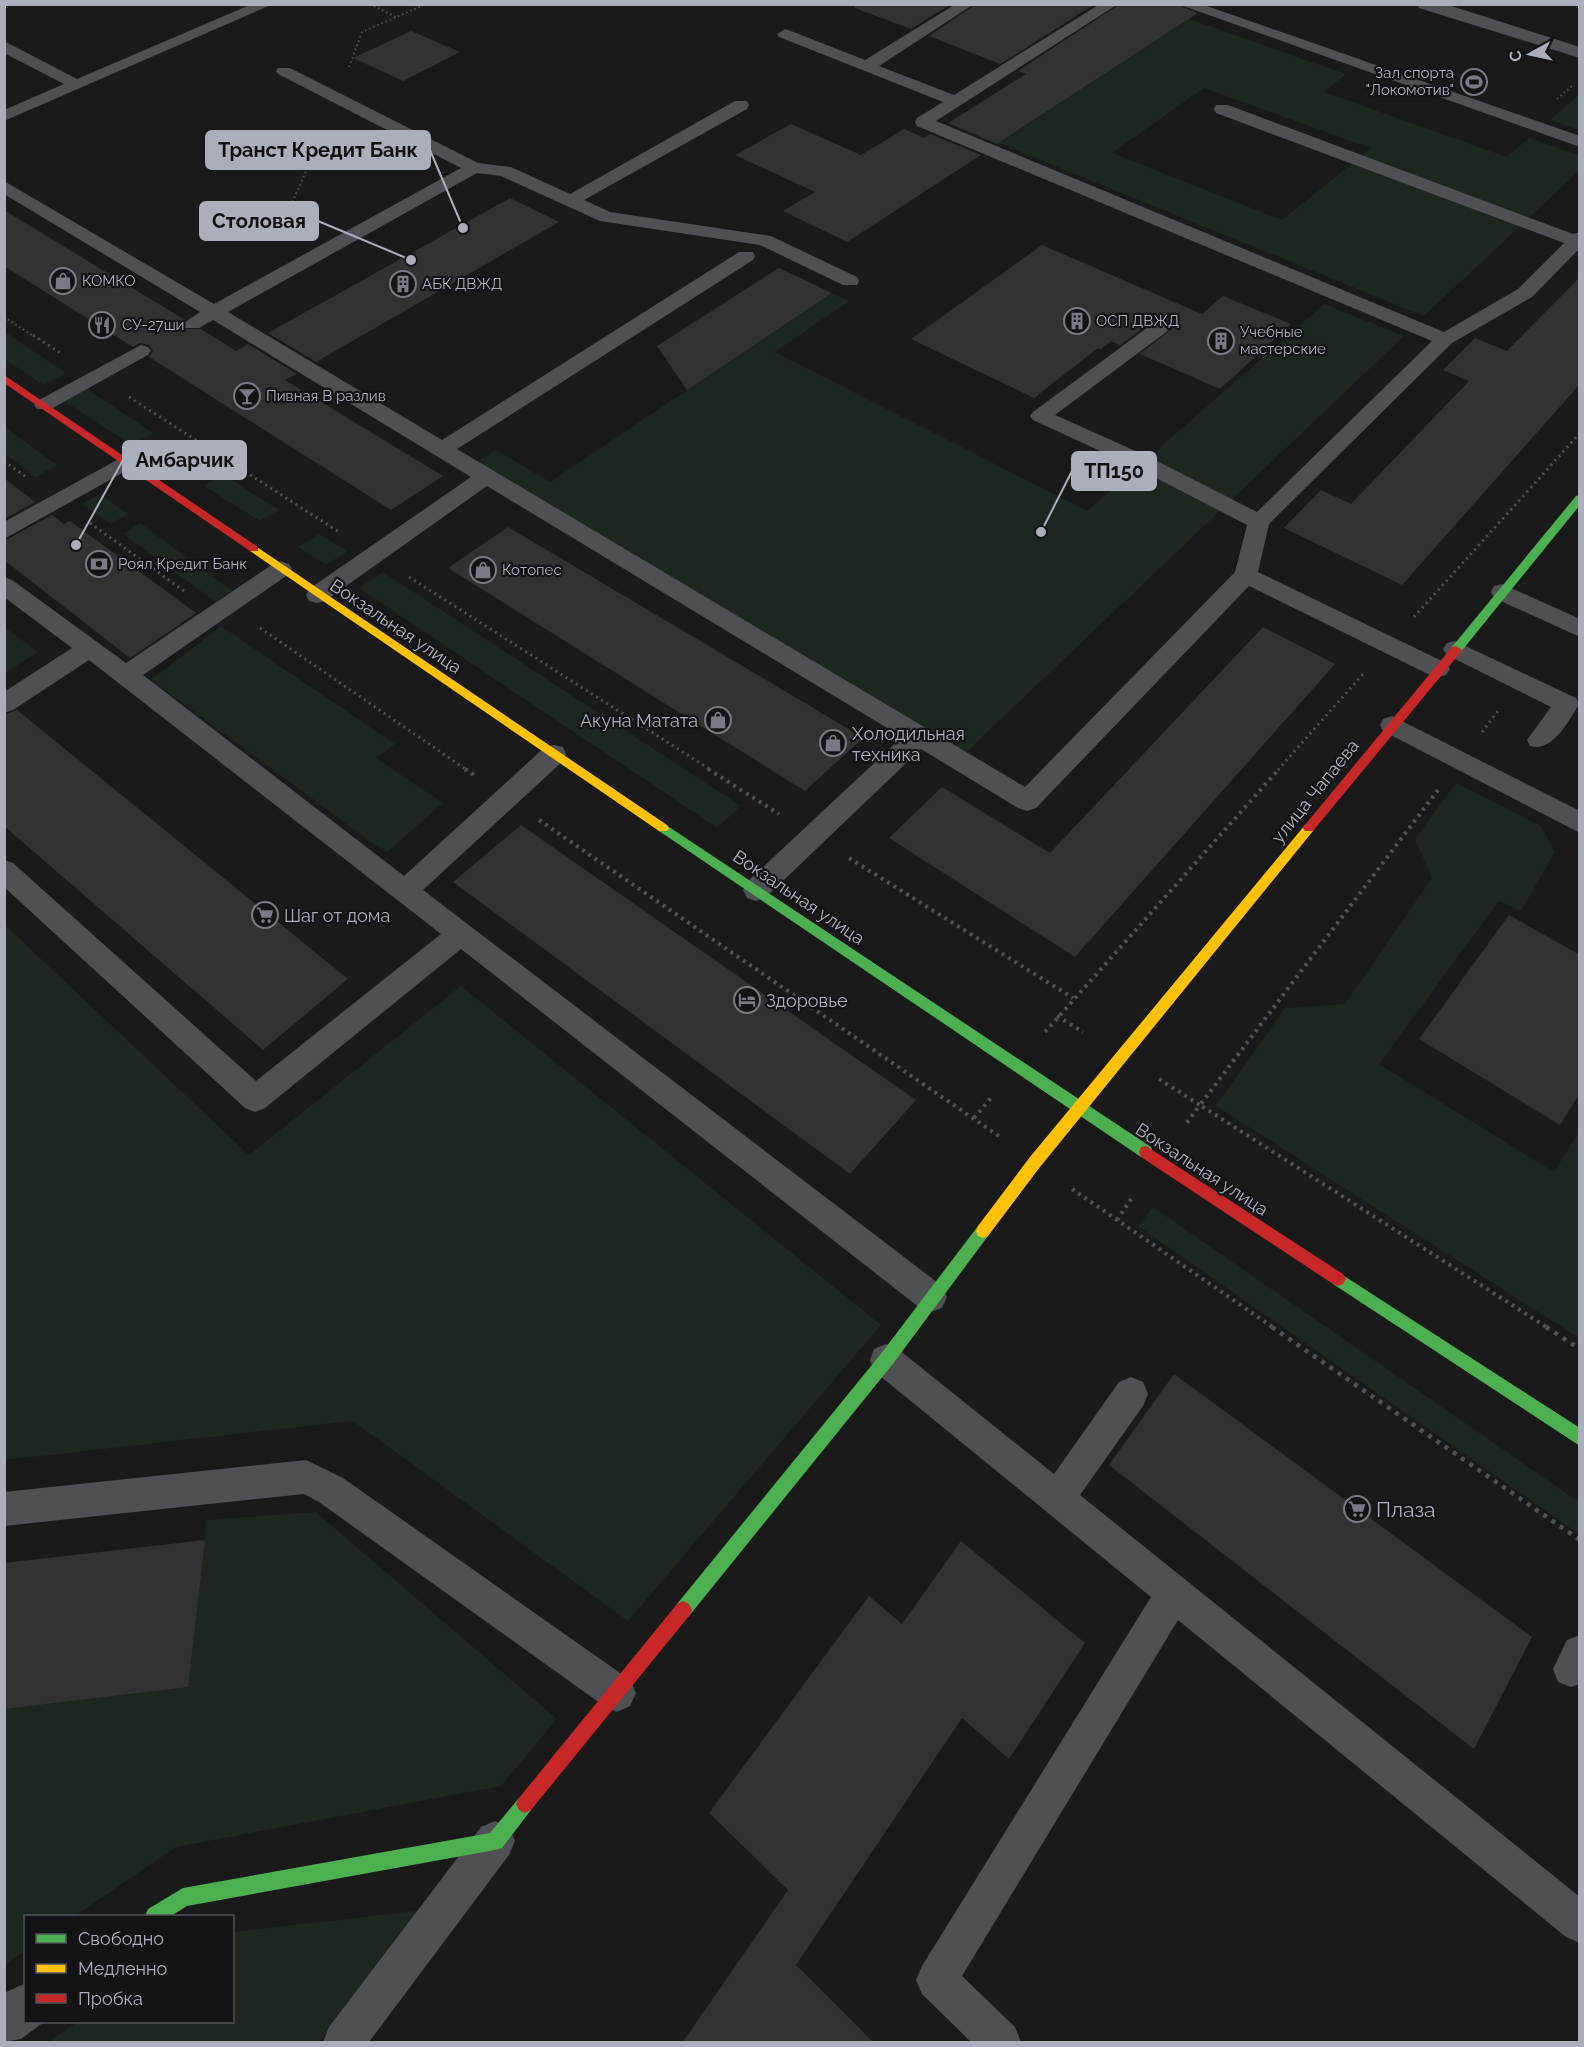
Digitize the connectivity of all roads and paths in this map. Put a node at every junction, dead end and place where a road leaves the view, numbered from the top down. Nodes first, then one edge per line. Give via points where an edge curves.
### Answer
1 (266, 4) edge
2 (370, 4) edge
3 (967, 4) edge
4 (1111, 4) edge
5 (1185, 4) edge
6 (1433, 6) edge
7 (396, 17) dead end
8 (785, 34) dead end
9 (4, 46) edge
10 (1580, 53) edge
11 (867, 66) junction
12 (284, 71) dead end
13 (77, 85) junction
14 (956, 102) junction
15 (741, 105) dead end
16 (1222, 109) dead end
17 (4, 116) edge
18 (1580, 142) edge
19 (474, 168) junction
20 (4, 186) edge
21 (570, 201) junction
22 (1577, 239) edge
23 (746, 256) dead end
24 (850, 281) dead end
25 (213, 312) junction
26 (4, 317) edge
27 (192, 324) dead end
28 (1162, 326) dead end
29 (1445, 339) junction
30 (141, 351) dead end
31 (96, 376) junction
32 (4, 378) edge
33 (44, 405) junction
34 (1580, 433) edge
35 (442, 449) junction
36 (4, 461) edge
37 (126, 462) junction
38 (488, 476) junction
39 (1579, 498) edge
40 (60, 501) junction
41 (1259, 522) junction
42 (4, 532) edge
43 (374, 555) junction
44 (281, 569) junction
45 (1246, 575) junction
46 (4, 585) edge
47 (1502, 592) junction
48 (317, 595) junction
49 (216, 614) junction
50 (1580, 629) edge
51 (1389, 645) junction
52 (88, 648) junction
53 (1455, 649) junction
54 (1438, 669) junction
55 (126, 675) junction
56 (1521, 681) junction
57 (1573, 696) edge
58 (4, 704) edge
59 (1392, 725) junction
60 (919, 736) junction
61 (1539, 740) dead end
62 (554, 754) junction
63 (1460, 760) junction
64 (507, 797) junction
65 (1580, 823) edge
66 (813, 836) junction
67 (4, 870) edge
68 (756, 890) junction
69 (405, 891) junction
70 (460, 934) junction
71 (1073, 998) junction
72 (1017, 1068) junction
73 (1079, 1109) junction
74 (974, 1119) junction
75 (1035, 1162) junction
76 (931, 1297) junction
77 (1580, 1349) edge
78 (886, 1360) junction
79 (1131, 1395) dead end
80 (1580, 1438) edge
81 (1057, 1499) junction
82 (4, 1509) edge
83 (1580, 1540) edge
84 (1174, 1593) junction
85 (617, 1693) junction
86 (495, 1841) junction
87 (158, 1915) edge
88 (1580, 1923) edge
89 (24, 2008) edge
90 (4, 2022) edge
91 (344, 2043) edge
92 (1000, 2043) edge

1 - 13 lane
2 - 7 path
3 - 11 lane
4 - 14 lane
5 - 18 lane
6 - 10 street
8 - 11 lane
9 - 13 lane
11 - 14 lane
12 - 19 lane
13 - 17 lane
14 - 29 lane via 923,122
15 - 21 lane
16 - 22 lane
19 - 21 lane via 504,171
19 - 25 lane
20 - 25 lane
21 - 24 lane via 606,217 765,240
22 - 29 lane via 1525,293
23 - 35 lane
25 - 27 lane
25 - 35 lane
26 - 31 path
28 - 41 lane via 1040,416 1142,462
29 - 41 lane
30 - 31 lane
31 - 33 lane
31 - 43 path
32 - 33 main road, Вокзальная улица
33 - 37 main road, Вокзальная улица
34 - 51 path
35 - 38 lane
36 - 40 path
37 - 40 lane
37 - 44 main road, Вокзальная улица
38 - 43 lane
38 - 60 lane
39 - 47 main road, улица Чапаева
40 - 42 lane
40 - 49 path
41 - 45 lane
43 - 48 lane
43 - 66 path
44 - 48 main road, Вокзальная улица
44 - 49 lane
45 - 51 lane
45 - 60 lane via 1027,801
46 - 52 lane
47 - 50 lane
47 - 53 main road, улица Чапаева
48 - 62 main road, Вокзальная улица
49 - 55 lane
49 - 64 path via 226,622 250,621
51 - 54 lane
51 - 71 path
52 - 55 lane
52 - 58 lane
53 - 54 main road, улица Чапаева
53 - 56 lane
54 - 59 main road, улица Чапаева
55 - 69 lane
56 - 57 lane
56 - 63 path
57 - 61 lane
59 - 63 lane
59 - 73 main road, улица Чапаева
60 - 66 lane
62 - 64 lane
62 - 68 main road, Вокзальная улица
63 - 65 lane
63 - 77 path via 1200,1105
64 - 69 lane
64 - 74 path
66 - 68 lane
66 - 71 path
67 - 70 lane via 255,1099
68 - 72 main road, Вокзальная улица
69 - 70 lane
70 - 76 lane
71 - 72 path
72 - 73 main road, Вокзальная улица
72 - 74 path
73 - 75 main road, улица Чапаева
73 - 80 main road, Вокзальная улица
74 - 75 path
75 - 76 main road, улица Чапаева
75 - 83 path
76 - 78 main road, улица Чапаева
78 - 81 lane
78 - 85 main road, улица Чапаева
79 - 81 lane
81 - 84 lane
82 - 85 lane via 306,1477 332,1490
84 - 88 lane
84 - 92 lane via 936,1980
85 - 86 main road, улица Чапаева
86 - 87 main road via 183,1897
86 - 91 lane
89 - 90 street

